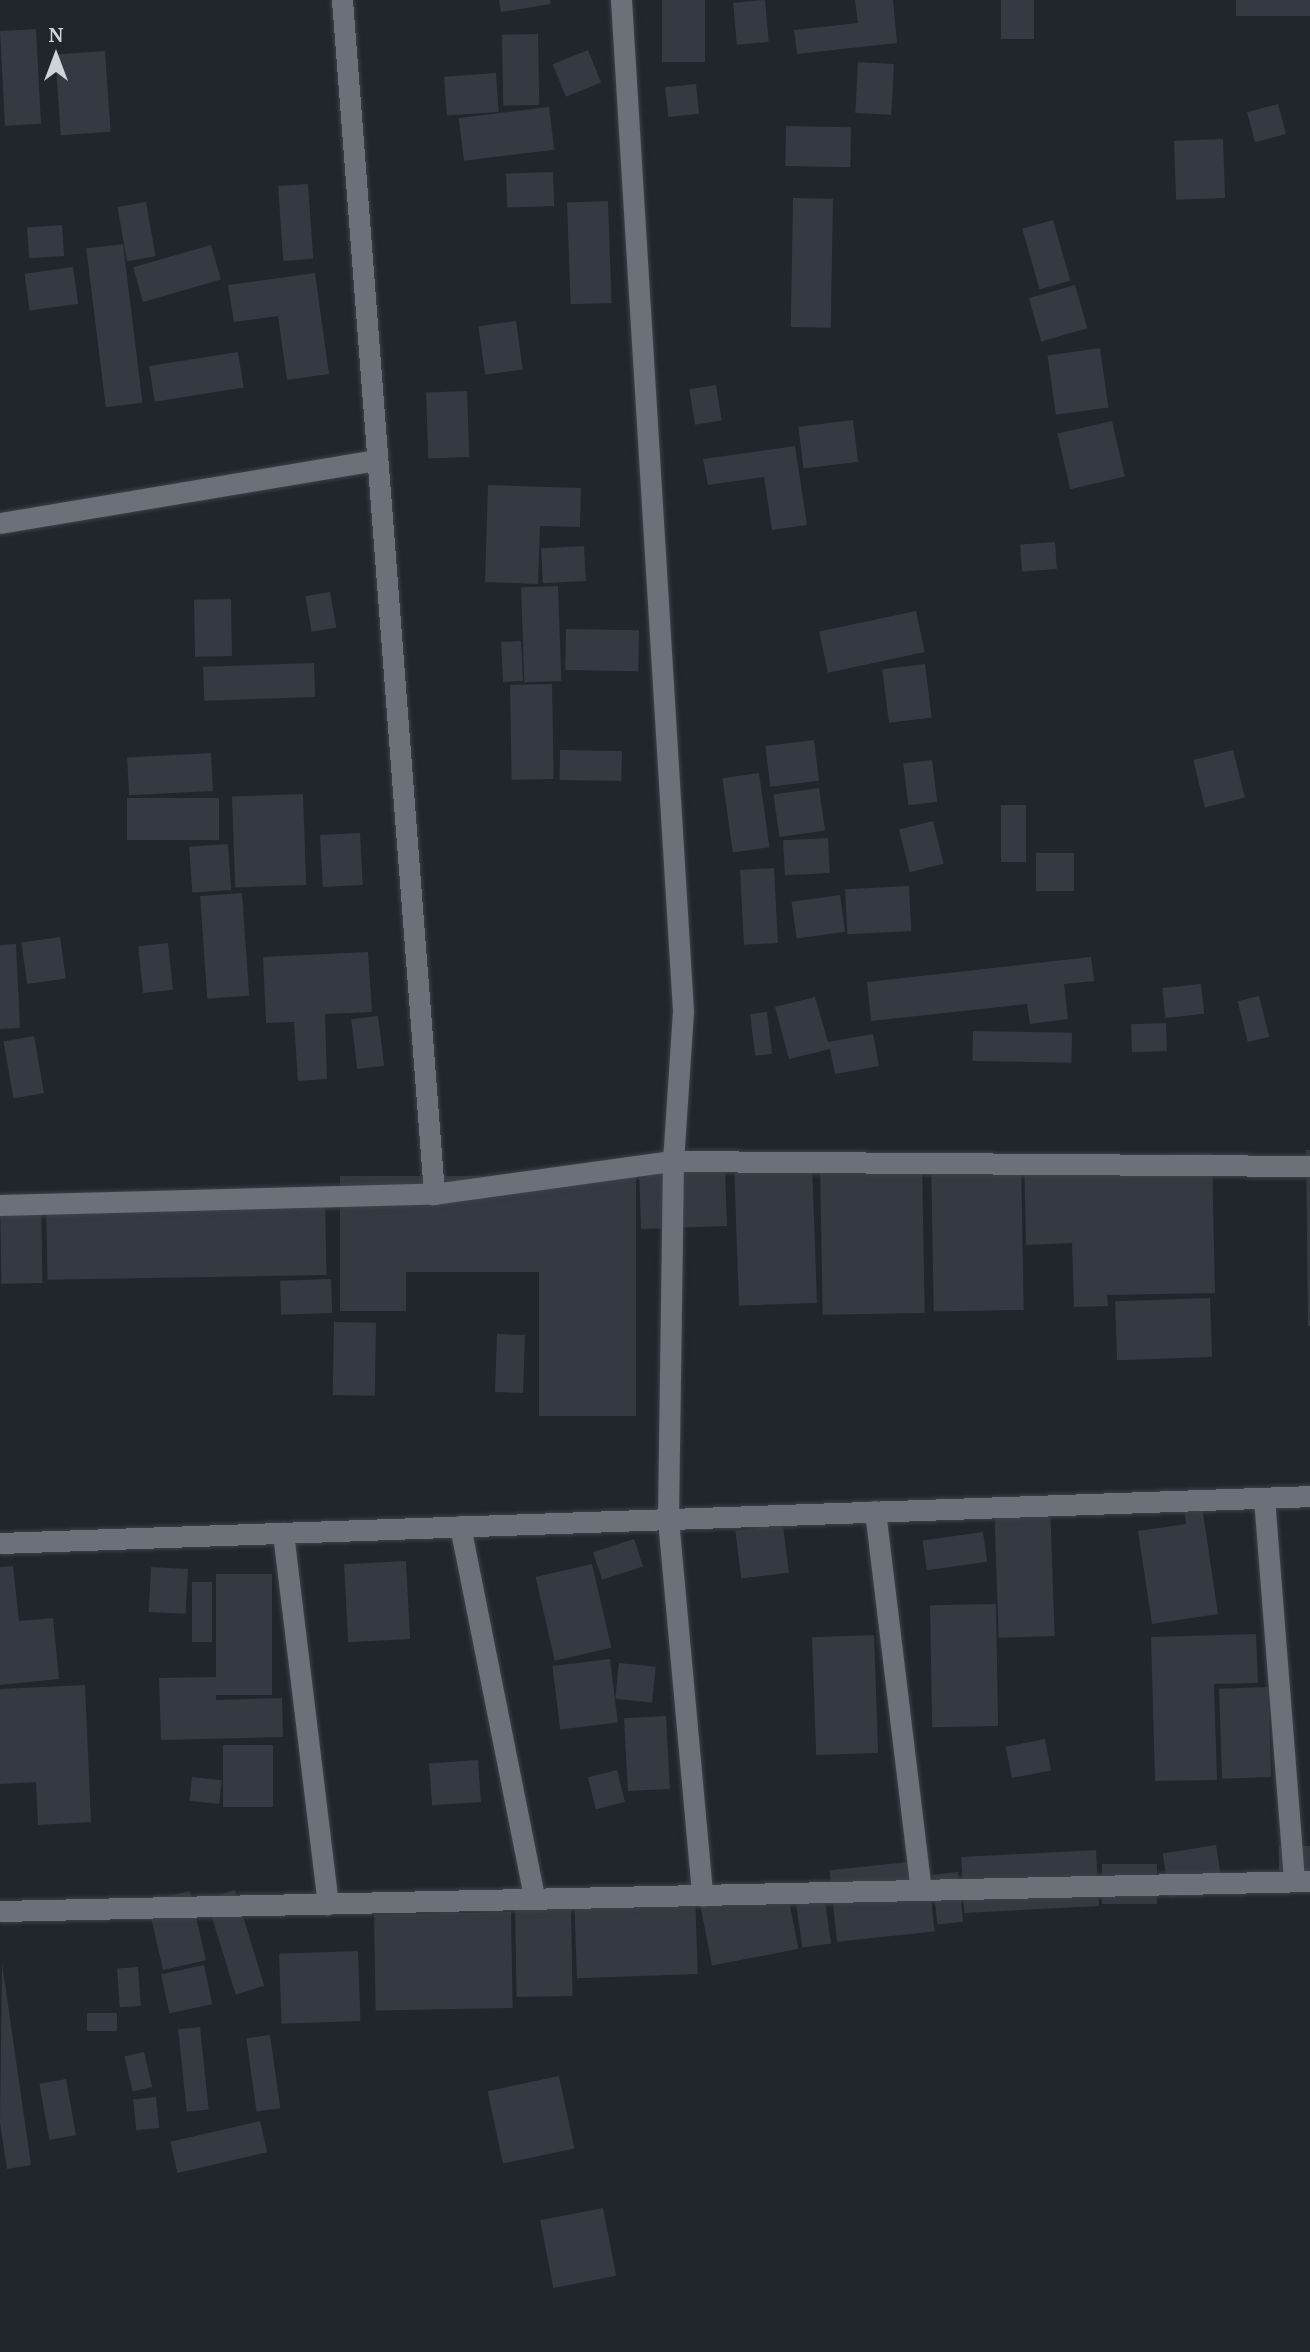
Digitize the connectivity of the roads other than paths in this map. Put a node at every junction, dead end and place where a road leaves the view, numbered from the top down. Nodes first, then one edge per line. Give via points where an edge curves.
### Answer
1 (342, 0) edge
2 (621, 0) edge
3 (377, 460) junction
4 (0, 523) edge
5 (673, 1161) junction
6 (1310, 1166) edge
7 (434, 1194) junction
8 (0, 1205) edge
9 (1310, 1496) edge
10 (1264, 1498) junction
11 (875, 1511) junction
12 (667, 1519) junction
13 (460, 1527) junction
14 (283, 1533) junction
15 (0, 1543) edge
16 (1302, 1881) edge
17 (920, 1889) junction
18 (702, 1895) junction
19 (534, 1898) junction
20 (328, 1904) junction
21 (0, 1911) edge

1 - 3 street
2 - 5 street via 683,1011
3 - 4 street
3 - 7 street
5 - 6 street
5 - 7 street
5 - 12 street
7 - 8 street
9 - 10 street
10 - 11 street
10 - 16 street
11 - 12 street
11 - 17 street
12 - 13 street
12 - 18 street
13 - 14 street
13 - 19 street
14 - 15 street
14 - 20 street
16 - 17 street
17 - 18 street
18 - 19 street
19 - 20 street
20 - 21 street

